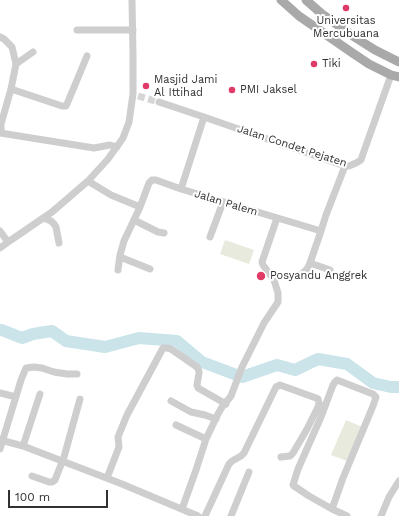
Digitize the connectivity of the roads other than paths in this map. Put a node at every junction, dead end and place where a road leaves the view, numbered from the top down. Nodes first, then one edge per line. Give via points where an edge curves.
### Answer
1 (132, 0) edge
2 (281, 0) edge
3 (306, 0) edge
4 (77, 30) dead end
5 (133, 30) junction
6 (0, 38) edge
7 (33, 52) dead end
8 (87, 56) dead end
9 (399, 62) edge
10 (16, 64) junction
11 (395, 76) edge
12 (11, 89) junction
13 (159, 102) tunnel mouth
14 (204, 116) junction
15 (1, 133) edge
16 (117, 147) junction
17 (94, 148) junction
18 (108, 159) junction
19 (346, 166) junction
20 (88, 181) junction
21 (181, 189) junction
22 (222, 202) junction
23 (140, 207) junction
24 (44, 218) junction
25 (277, 218) junction
26 (134, 220) junction
27 (0, 231) edge
28 (164, 232) dead end
29 (321, 232) junction
30 (210, 237) dead end
31 (8, 242) junction
32 (59, 243) dead end
33 (0, 248) edge
34 (120, 257) junction
35 (310, 263) junction
36 (150, 269) dead end
37 (118, 270) dead end
38 (330, 270) dead end
39 (289, 275) dead end
40 (77, 374) dead end
41 (0, 393) edge
42 (40, 394) dead end
43 (16, 397) junction
44 (80, 399) dead end
45 (171, 401) dead end
46 (226, 404) junction
47 (216, 419) junction
48 (176, 425) dead end
49 (206, 439) junction
50 (1, 440) edge
51 (23, 446) junction
52 (0, 449) edge
53 (281, 457) dead end
54 (63, 461) junction
55 (249, 472) dead end
56 (32, 476) dead end
57 (107, 478) junction
58 (399, 481) edge
59 (182, 509) junction
60 (332, 509) junction
61 (198, 516) edge
62 (205, 516) edge
63 (231, 516) edge
64 (347, 516) edge
65 (381, 516) edge

1 - 5 street
2 - 11 main road via 299,16 369,64
3 - 9 main road via 356,38
4 - 5 street
5 - 16 street via 135,95 129,122
6 - 10 street via 12,47
7 - 10 street
8 - 12 street via 66,106
10 - 12 street
11 - 19 street, Jalan Condet Pejaten via 364,154 356,163
12 - 15 street
13 - 14 street, Jalan Condet Pejaten
14 - 19 street, Jalan Condet Pejaten
14 - 21 street, Jalan Palem
15 - 17 street
16 - 17 street via 110,145
16 - 18 street
17 - 18 street
18 - 20 street
19 - 29 street
20 - 23 street via 111,195
20 - 24 street
21 - 22 street, Jalan Palem
21 - 23 street via 151,180
22 - 25 street, Jalan Palem
22 - 30 street
23 - 26 street
24 - 31 street
24 - 32 street via 55,226
25 - 29 street, Jalan Palem
25 - 46 street via 262,262 274,280 278,302 264,323
26 - 28 street via 158,232
26 - 34 street
27 - 31 street
29 - 35 street
31 - 33 street
34 - 36 street
34 - 37 street
35 - 38 street
35 - 39 street via 301,275
40 - 43 street via 26,368
41 - 43 street
42 - 51 street
43 - 50 street
44 - 54 street
45 - 47 street via 191,412
46 - 47 street
46 - 57 street via 198,387 197,367 171,349 163,348 127,415 118,437 119,447
47 - 49 street
48 - 49 street
49 - 59 street
50 - 51 street
50 - 52 street
51 - 54 street
53 - 62 street via 293,453 308,429 319,403 316,398 277,385 244,452 230,464
54 - 56 street via 54,482
54 - 57 street
55 - 63 street
57 - 59 street
58 - 65 street
59 - 61 street
60 - 60 street via 293,484 337,380 376,397
60 - 64 street

